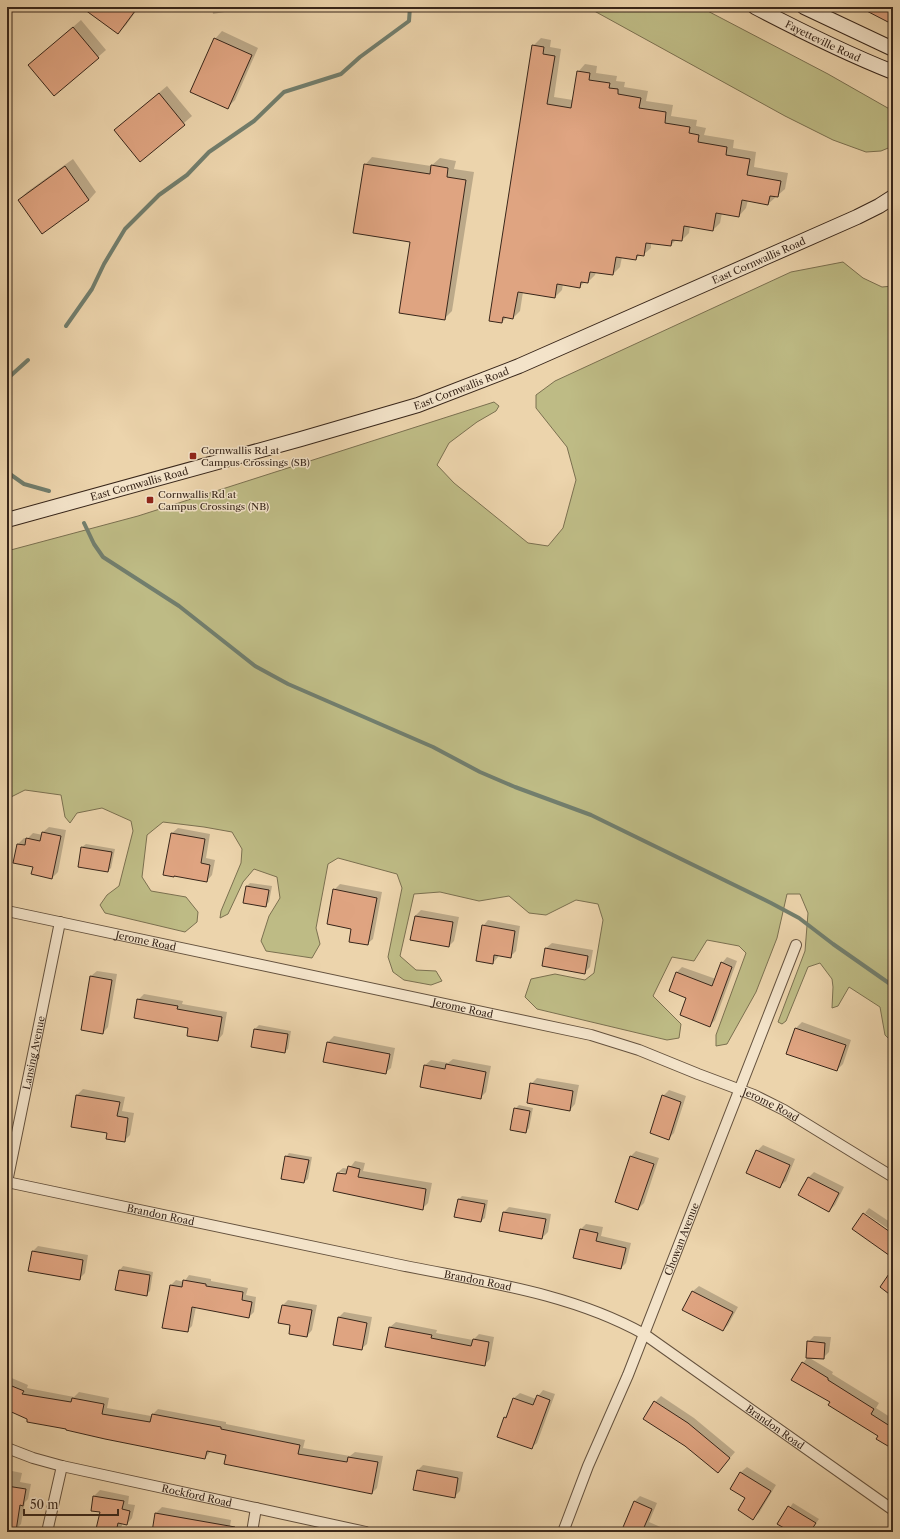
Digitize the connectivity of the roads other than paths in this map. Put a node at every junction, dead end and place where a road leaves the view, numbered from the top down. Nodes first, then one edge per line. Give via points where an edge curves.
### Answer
1 (755, 7) edge
2 (804, 7) edge
3 (893, 49) edge
4 (893, 72) edge
5 (893, 197) edge
6 (7, 520) edge
7 (7, 911) edge
8 (60, 922) junction
9 (796, 945) dead end
10 (739, 1090) junction
11 (893, 1176) edge
12 (7, 1182) edge
13 (644, 1334) junction
14 (7, 1448) edge
15 (62, 1466) junction
16 (256, 1508) junction
17 (893, 1510) edge
18 (47, 1532) edge
19 (252, 1532) edge
20 (366, 1532) edge
21 (563, 1532) edge

1 - 4 street, Fayetteville Road via 819,41
2 - 3 street
5 - 6 street, East Cornwallis Road via 857,217 519,366 418,405
7 - 8 street, Jerome Road
8 - 10 street, Jerome Road via 591,1035 639,1050
8 - 12 street, Lansing Avenue
9 - 10 street, Chowan Avenue
10 - 11 street, Jerome Road via 784,1110
10 - 13 street, Chowan Avenue
12 - 13 street, Brandon Road via 526,1290 582,1306
13 - 17 street, Brandon Road
13 - 21 street, Chowan Avenue
14 - 15 street, Rockford Road
15 - 16 street, Rockford Road
15 - 18 street
16 - 19 street
16 - 20 street, Rockford Road

